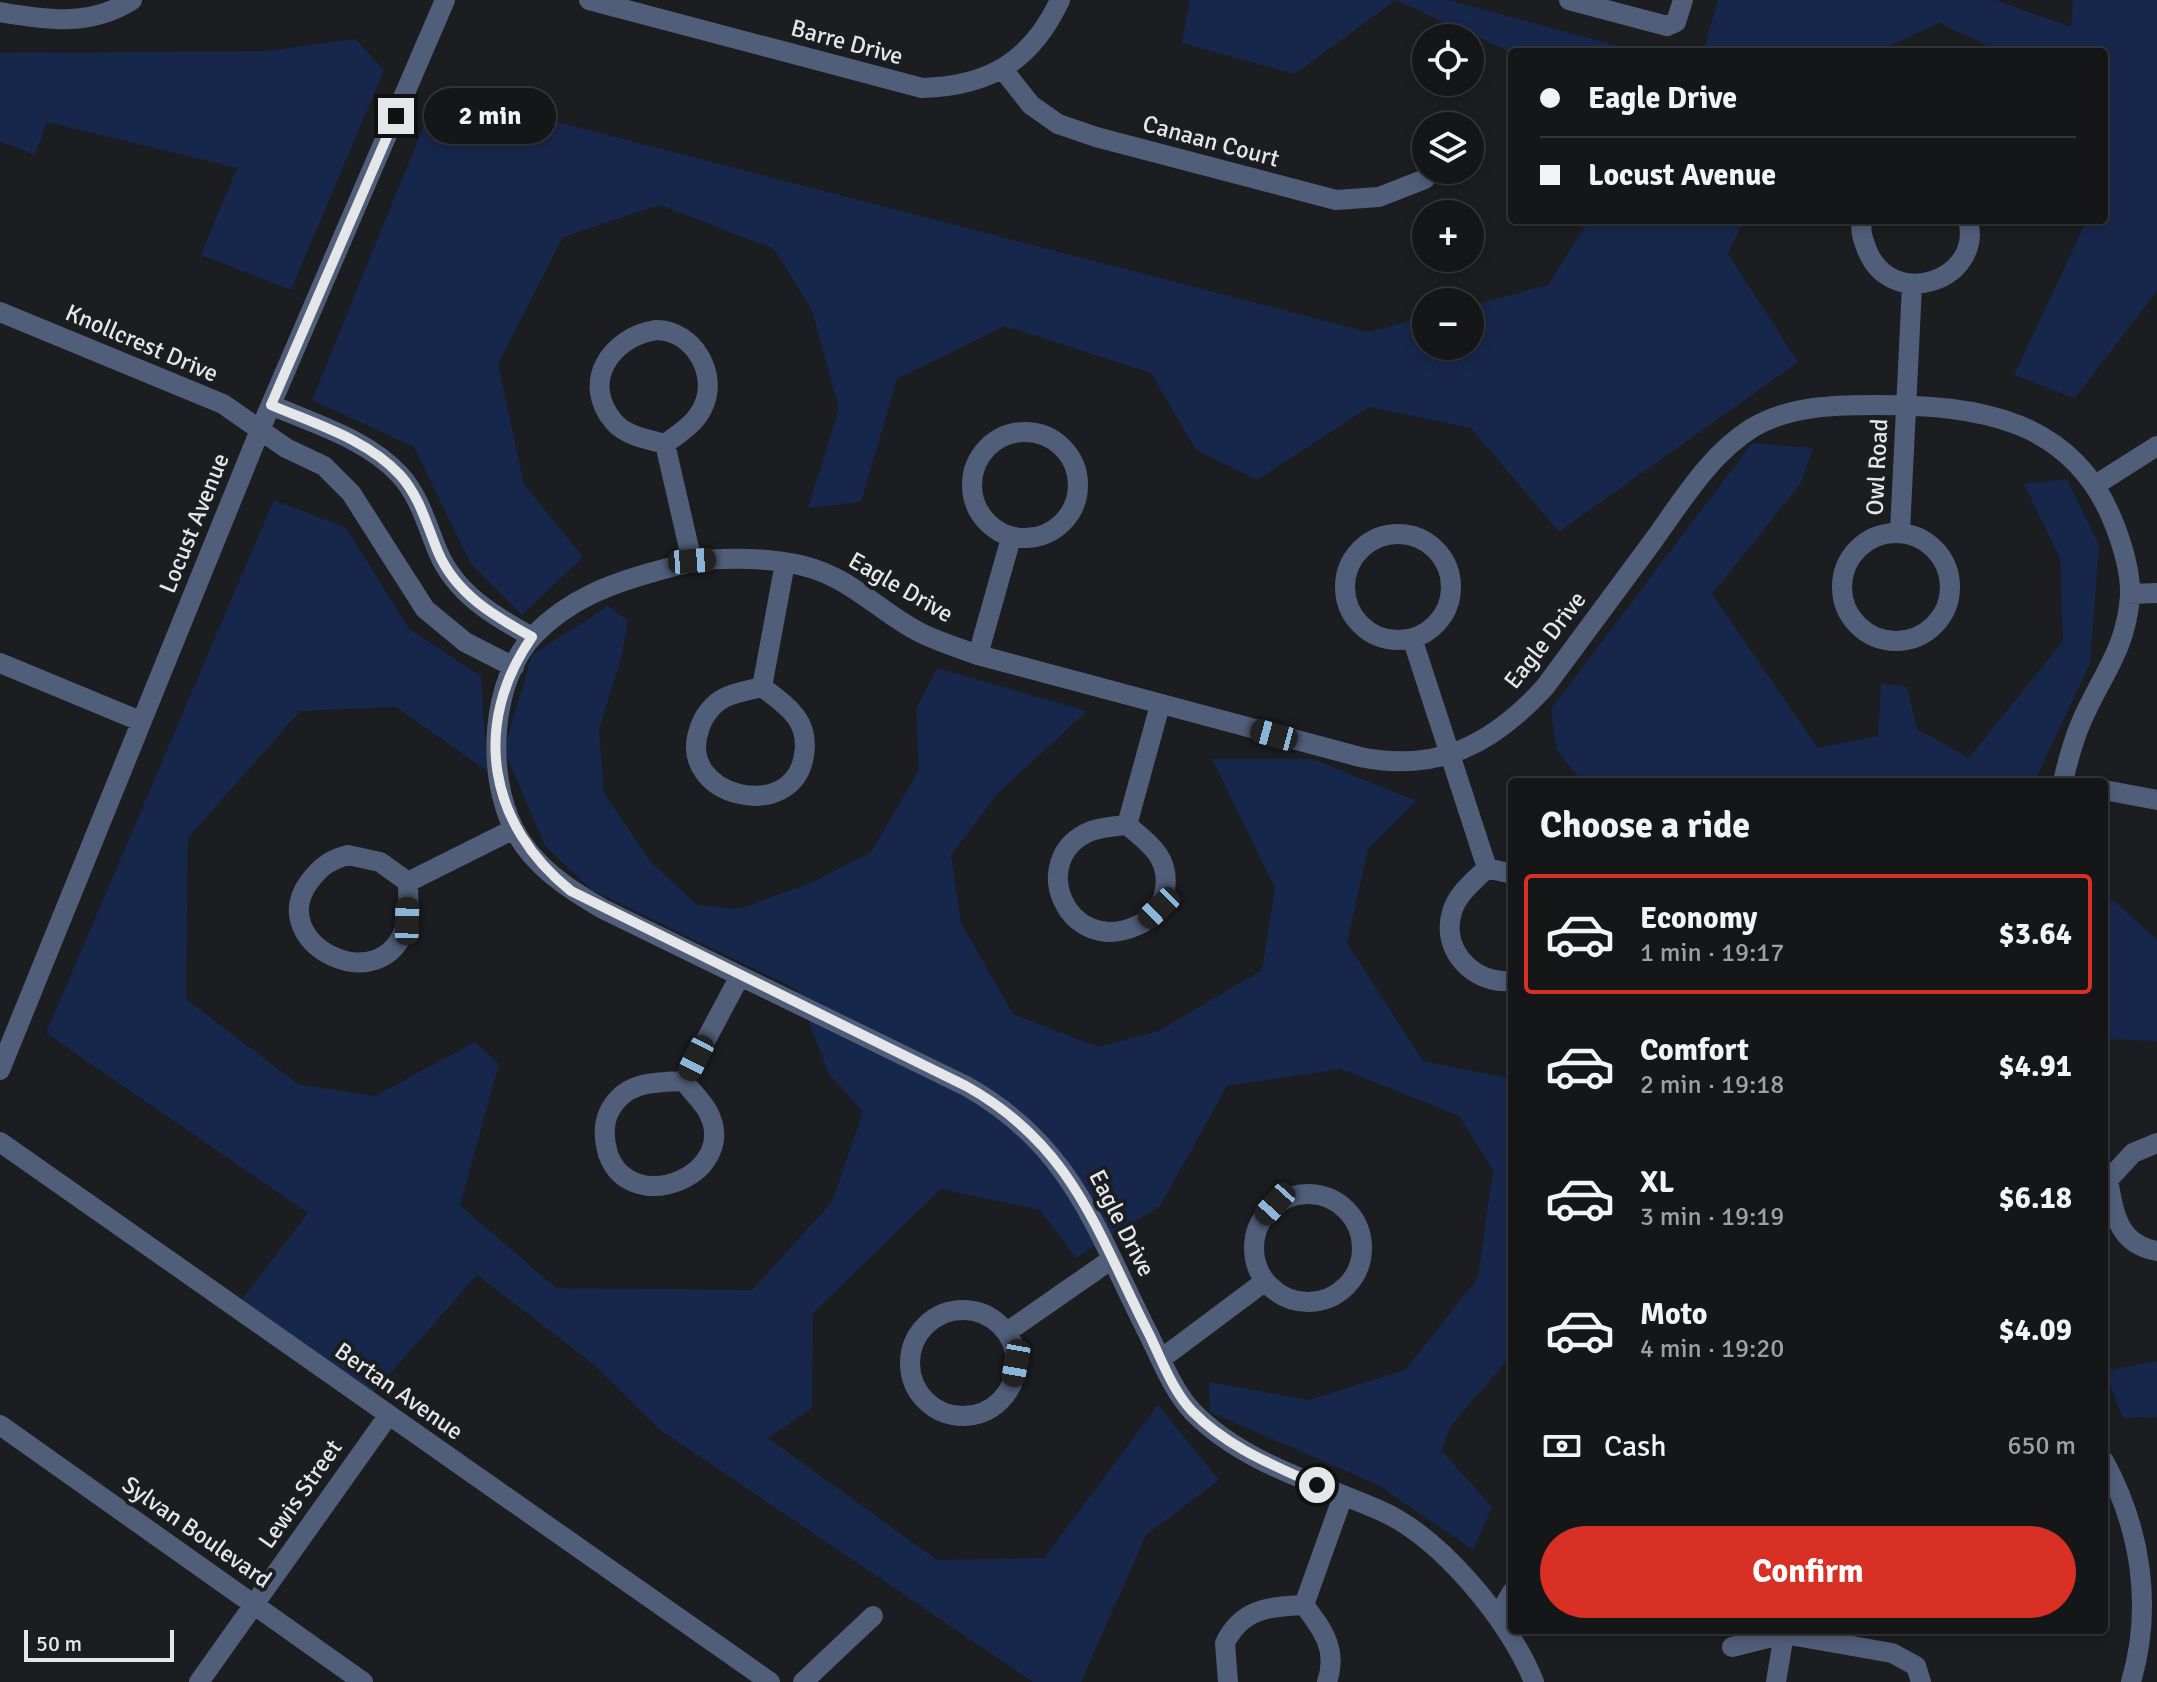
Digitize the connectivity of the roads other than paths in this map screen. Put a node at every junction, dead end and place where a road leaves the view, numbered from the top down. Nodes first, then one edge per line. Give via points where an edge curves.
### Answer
1 (132, 0) edge
2 (445, 0) edge
3 (589, 0) edge
4 (1060, 0) edge
5 (1569, 0) edge
6 (1683, 0) edge
7 (0, 12) edge
8 (1004, 71) junction
9 (1412, 184) edge
10 (1862, 224) edge
11 (1968, 224) edge
12 (1912, 286) junction
13 (0, 312) edge
14 (271, 405) junction
15 (1906, 405) junction
16 (260, 430) junction
17 (665, 444) junction
18 (2157, 446) edge
19 (2097, 484) junction
20 (1900, 531) junction
21 (1011, 538) junction
22 (692, 561) junction
23 (785, 563) junction
24 (2157, 593) edge
25 (2130, 594) junction
26 (532, 637) junction
27 (1413, 641) junction
28 (978, 655) junction
29 (0, 663) edge
30 (514, 667) junction
31 (762, 687) junction
32 (1160, 705) junction
33 (140, 721) junction
34 (1450, 755) junction
35 (2064, 778) edge
36 (2108, 791) edge
37 (2157, 800) edge
38 (1127, 825) junction
39 (514, 829) junction
40 (1487, 868) junction
41 (1508, 873) edge
42 (408, 882) junction
43 (740, 976) junction
44 (1508, 982) edge
45 (0, 1070) edge
46 (684, 1081) junction
47 (0, 1142) edge
48 (2157, 1143) edge
49 (2108, 1178) edge
50 (2108, 1189) edge
51 (2157, 1251) edge
52 (1112, 1259) junction
53 (1264, 1282) junction
54 (1007, 1332) junction
55 (1161, 1359) junction
56 (388, 1416) junction
57 (0, 1425) edge
58 (2108, 1470) edge
59 (1343, 1496) junction
60 (2148, 1564) edge
61 (1508, 1599) edge
62 (254, 1604) junction
63 (1304, 1605) junction
64 (873, 1616) dead end
65 (1498, 1616) junction
66 (1777, 1634) edge
67 (1784, 1634) edge
68 (1794, 1634) edge
69 (1732, 1647) dead end
70 (199, 1682) edge
71 (363, 1682) edge
72 (770, 1682) edge
73 (803, 1682) edge
74 (1228, 1682) edge
75 (1327, 1682) edge
76 (1534, 1682) edge
77 (1776, 1682) edge
78 (1921, 1682) edge
79 (2131, 1682) edge

1 - 7 street via 82,19
2 - 14 street, Locust Avenue
3 - 8 street, Barre Drive via 909,86 960,85
4 - 8 street, Barre Drive via 1038,39
5 - 6 street via 1671,26
8 - 9 street, Canaan Court via 1031,105 1058,124 1311,195 1359,200
10 - 12 street via 1862,238 1875,266
11 - 12 street via 1962,258 1930,283
12 - 15 street, Owl Road
13 - 16 street, Knollcrest Drive via 223,404
14 - 16 street, Locust Avenue
14 - 26 street via 360,444 387,462 409,487 439,555 461,588
15 - 19 street, Eagle Drive via 2005,419 2051,442
15 - 20 street, Owl Road
15 - 34 street, Eagle Drive via 1834,405 1789,412 1737,438 1705,470 1535,698 1511,721
16 - 30 street, Knollcrest Drive via 332,473 351,493 437,621
16 - 33 street, Locust Avenue
17 - 17 street via 702,411 705,366 689,342 674,333 638,333 623,340 606,363 600,395 615,423
17 - 22 street
18 - 19 street
19 - 25 street, Eagle Drive via 2126,559
20 - 20 street, Owl Road via 1857,549 1842,580 1852,618 1879,637 1912,638 1938,625 1951,591 1945,564 1935,550
21 - 21 street via 1055,530 1078,496 1080,481 1064,449 1031,432 991,443 973,468 974,500 983,518
21 - 28 street
22 - 23 street, Eagle Drive
22 - 26 street, Eagle Drive via 601,587
23 - 28 street, Eagle Drive via 826,573 922,634
23 - 31 street
24 - 25 street
25 - 35 street, Eagle Drive via 2113,665 2080,725
26 - 30 street, Eagle Drive
27 - 27 street via 1446,611 1450,567 1440,550 1413,537 1372,540 1350,564 1344,585 1347,608 1379,637
27 - 34 street
28 - 32 street, Eagle Drive
29 - 33 street
30 - 39 street, Eagle Drive via 498,719 496,747
31 - 31 street via 724,698 710,709 697,734 699,761 709,777 738,796 778,791 792,781 804,761 806,744 795,712
32 - 34 street, Eagle Drive via 1389,763
32 - 38 street
33 - 45 street, Locust Avenue
34 - 40 street
36 - 37 street
38 - 38 street via 1093,830 1078,838 1061,860 1059,893 1066,909 1097,931 1122,933 1142,923 1164,898 1160,856
39 - 42 street
39 - 43 street, Eagle Drive via 535,859 571,891
40 - 41 street
40 - 44 street via 1461,894 1449,927 1464,965 1482,978
42 - 42 street via 407,921 394,948 382,957 347,962 306,935 299,911 304,888 333,859 364,857
43 - 46 street
43 - 52 street, Eagle Drive via 1005,1110 1065,1170
46 - 46 street via 643,1083 616,1101 604,1140 611,1162 624,1176 664,1187 702,1167 710,1154 711,1122
47 - 56 street, Bertan Avenue
48 - 49 street via 2133,1153
50 - 51 street via 2125,1236
52 - 54 street
52 - 55 street, Eagle Drive
53 - 53 street via 1279,1295 1300,1301 1321,1301 1345,1289 1359,1267 1361,1252 1353,1217 1340,1205 1313,1195 1275,1204 1257,1232 1255,1249
53 - 55 street
54 - 54 street via 969,1310 953,1310 927,1322 914,1341 910,1363 929,1405 961,1415 987,1412 997,1405 1013,1383 1016,1363
55 - 59 street, Eagle Drive via 1183,1399 1212,1430 1244,1451
56 - 62 street, Lewis Street
56 - 72 street, Bertan Avenue
57 - 62 street, Sylvan Boulevard
58 - 60 street
59 - 63 street
59 - 65 street, Eagle Drive via 1400,1521 1449,1562
60 - 79 street
61 - 65 street
62 - 70 street, Lewis Street
62 - 71 street, Sylvan Boulevard
63 - 74 street via 1267,1607 1243,1617 1225,1643
63 - 75 street via 1329,1643
64 - 73 street
65 - 76 street, Eagle Drive
66 - 69 street
67 - 77 street
68 - 78 street via 1892,1653 1916,1666

